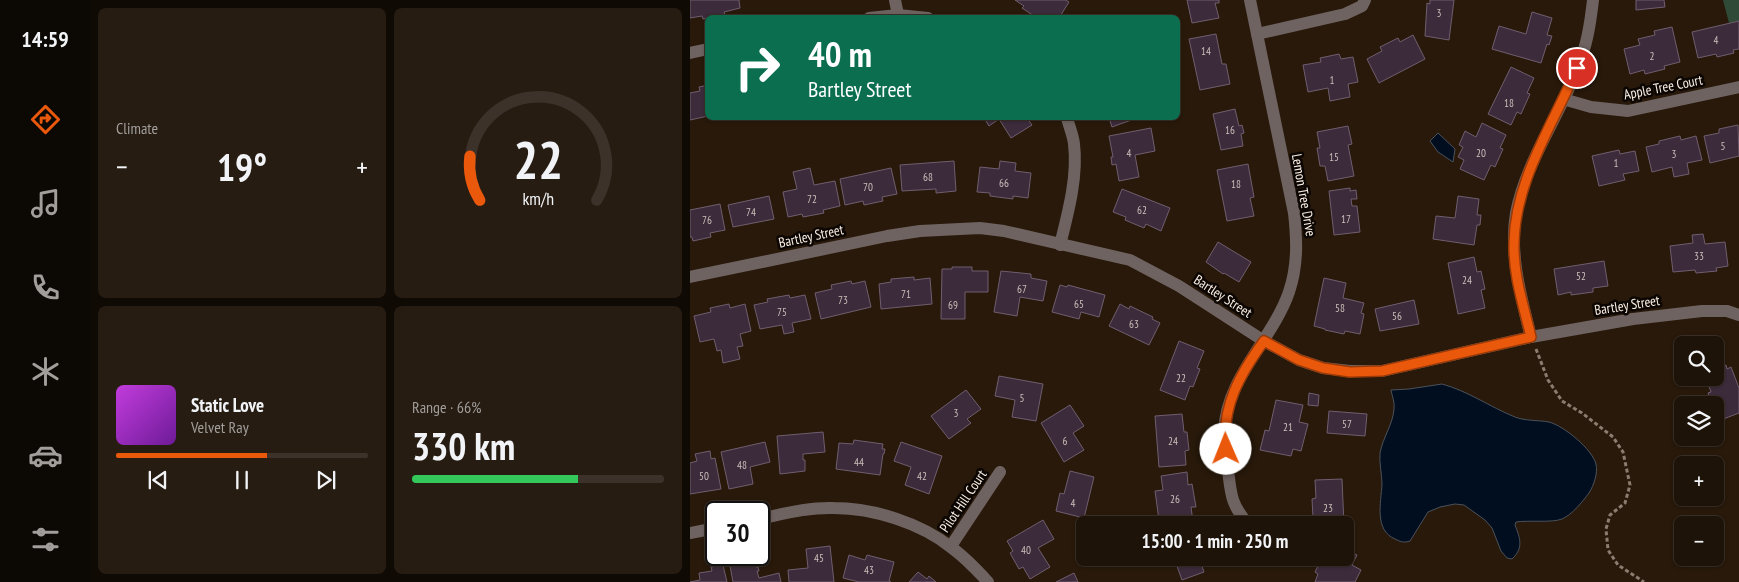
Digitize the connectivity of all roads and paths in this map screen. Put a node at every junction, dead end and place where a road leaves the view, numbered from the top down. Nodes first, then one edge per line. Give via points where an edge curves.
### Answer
1 (895, 0) edge
2 (1250, 0) edge
3 (1366, 0) edge
4 (1593, 0) edge
5 (898, 15) edge
6 (1257, 34) junction
7 (705, 50) edge
8 (690, 53) edge
9 (1739, 87) edge
10 (1563, 100) junction
11 (1068, 120) edge
12 (1060, 245) junction
13 (690, 277) edge
14 (1739, 315) edge
15 (1531, 337) junction
16 (1264, 341) junction
17 (1000, 472) dead end
18 (1241, 516) edge
19 (770, 517) edge
20 (705, 530) edge
21 (690, 533) edge
22 (951, 546) junction
23 (988, 582) edge
24 (1644, 582) edge

1 - 5 street
2 - 6 street, Lemon Tree Drive
3 - 6 street via 1362,6 1345,14
4 - 10 street via 1583,52
6 - 16 street, Lemon Tree Drive via 1294,213 1297,244 1289,291
7 - 8 street
9 - 10 street, Apple Tree Court via 1628,111
10 - 15 street via 1533,161 1516,215 1515,268
11 - 12 street via 1074,144 1074,171
12 - 13 street, Bartley Street via 980,228 920,231
12 - 16 street, Bartley Street via 1130,260 1146,267
14 - 15 street, Bartley Street via 1727,311 1672,313
15 - 16 street, Bartley Street via 1413,365 1350,372 1299,360
15 - 24 path via 1548,380 1562,401 1613,437 1623,452 1630,486 1625,503 1610,515 1606,529 1608,550 1618,565
16 - 18 street, Lemon Tree Drive via 1246,366 1227,410 1224,433 1232,500
17 - 22 street, Pilot Hill Court
19 - 22 street via 802,510 861,510 908,524
20 - 21 street
22 - 23 street

